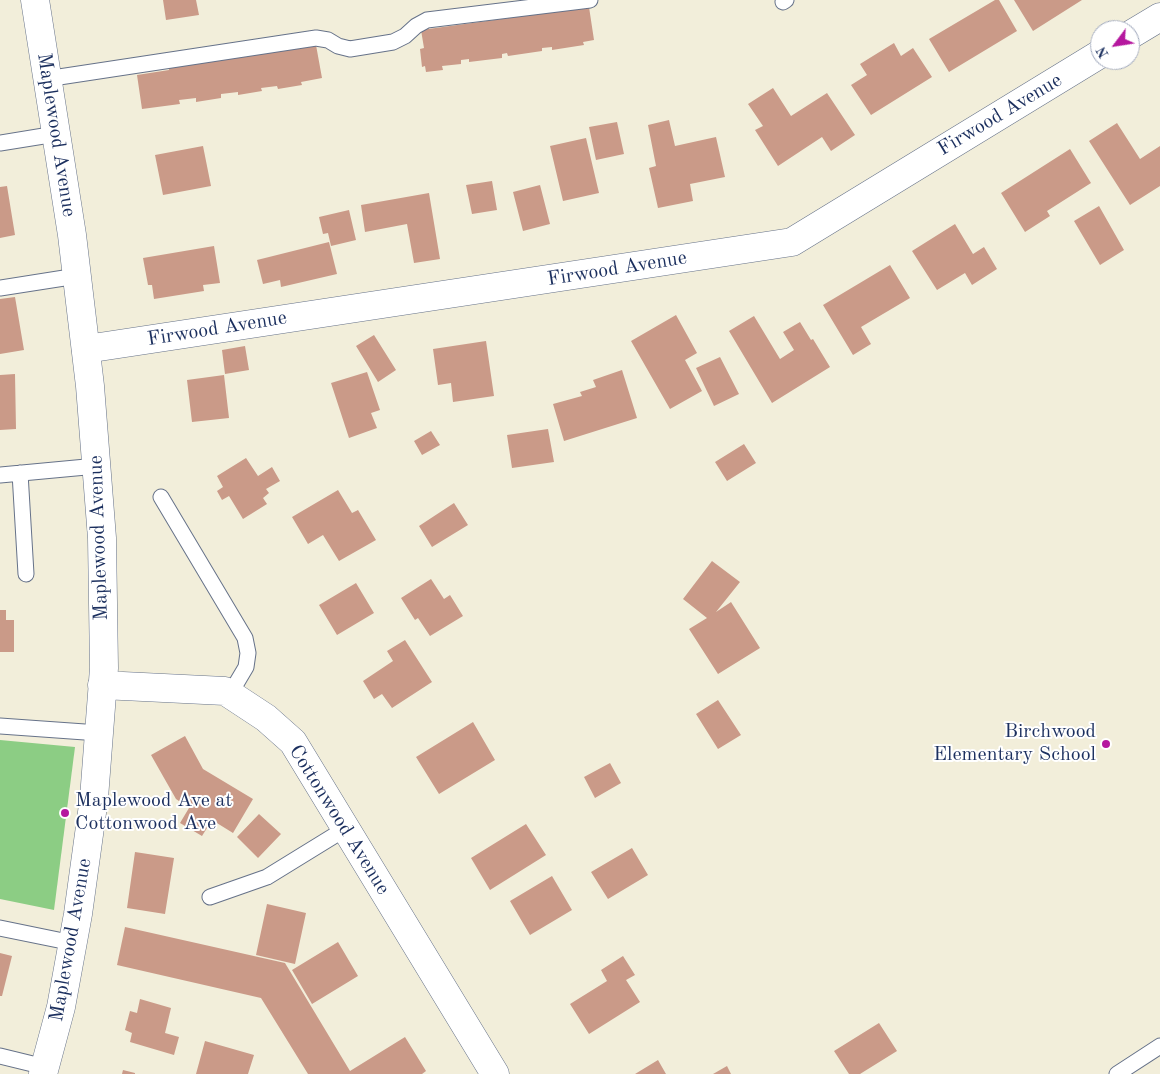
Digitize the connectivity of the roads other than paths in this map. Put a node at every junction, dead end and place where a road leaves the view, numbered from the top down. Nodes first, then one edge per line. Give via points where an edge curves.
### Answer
1 (35, 0) edge
2 (590, 0) edge
3 (1160, 17) edge
4 (1140, 29) edge
5 (1090, 60) edge
6 (46, 79) junction
7 (56, 134) junction
8 (0, 143) edge
9 (77, 276) junction
10 (0, 288) edge
11 (86, 349) junction
12 (97, 466) junction
13 (20, 473) junction
14 (0, 474) edge
15 (161, 497) dead end
16 (26, 574) dead end
17 (102, 685) junction
18 (230, 694) junction
19 (0, 726) edge
20 (99, 733) junction
21 (346, 829) junction
22 (210, 897) dead end
23 (0, 928) edge
24 (73, 943) junction
25 (1160, 1046) edge
26 (0, 1056) edge
27 (44, 1070) edge
28 (495, 1074) edge
29 (1117, 1074) edge

1 - 6 street, Maplewood Avenue
2 - 6 lane via 427,20 393,42 350,49 316,38
3 - 4 street
5 - 11 street, Firwood Avenue via 792,242
6 - 7 street, Maplewood Avenue
7 - 8 lane
7 - 9 street, Maplewood Avenue
9 - 10 lane
9 - 11 street, Maplewood Avenue
11 - 12 street, Maplewood Avenue
12 - 13 lane
12 - 17 street, Maplewood Avenue via 102,538
13 - 14 lane
13 - 16 lane
15 - 18 lane via 245,638 248,652 246,667
17 - 18 street, Cottonwood Avenue via 224,691
17 - 20 street, Maplewood Avenue
18 - 21 street, Cottonwood Avenue via 266,718 293,742
19 - 20 lane
20 - 24 street, Maplewood Avenue via 94,798
21 - 22 lane via 267,877
21 - 28 street, Cottonwood Avenue
23 - 24 lane
24 - 27 street, Maplewood Avenue via 61,1007
25 - 29 lane
26 - 27 lane

